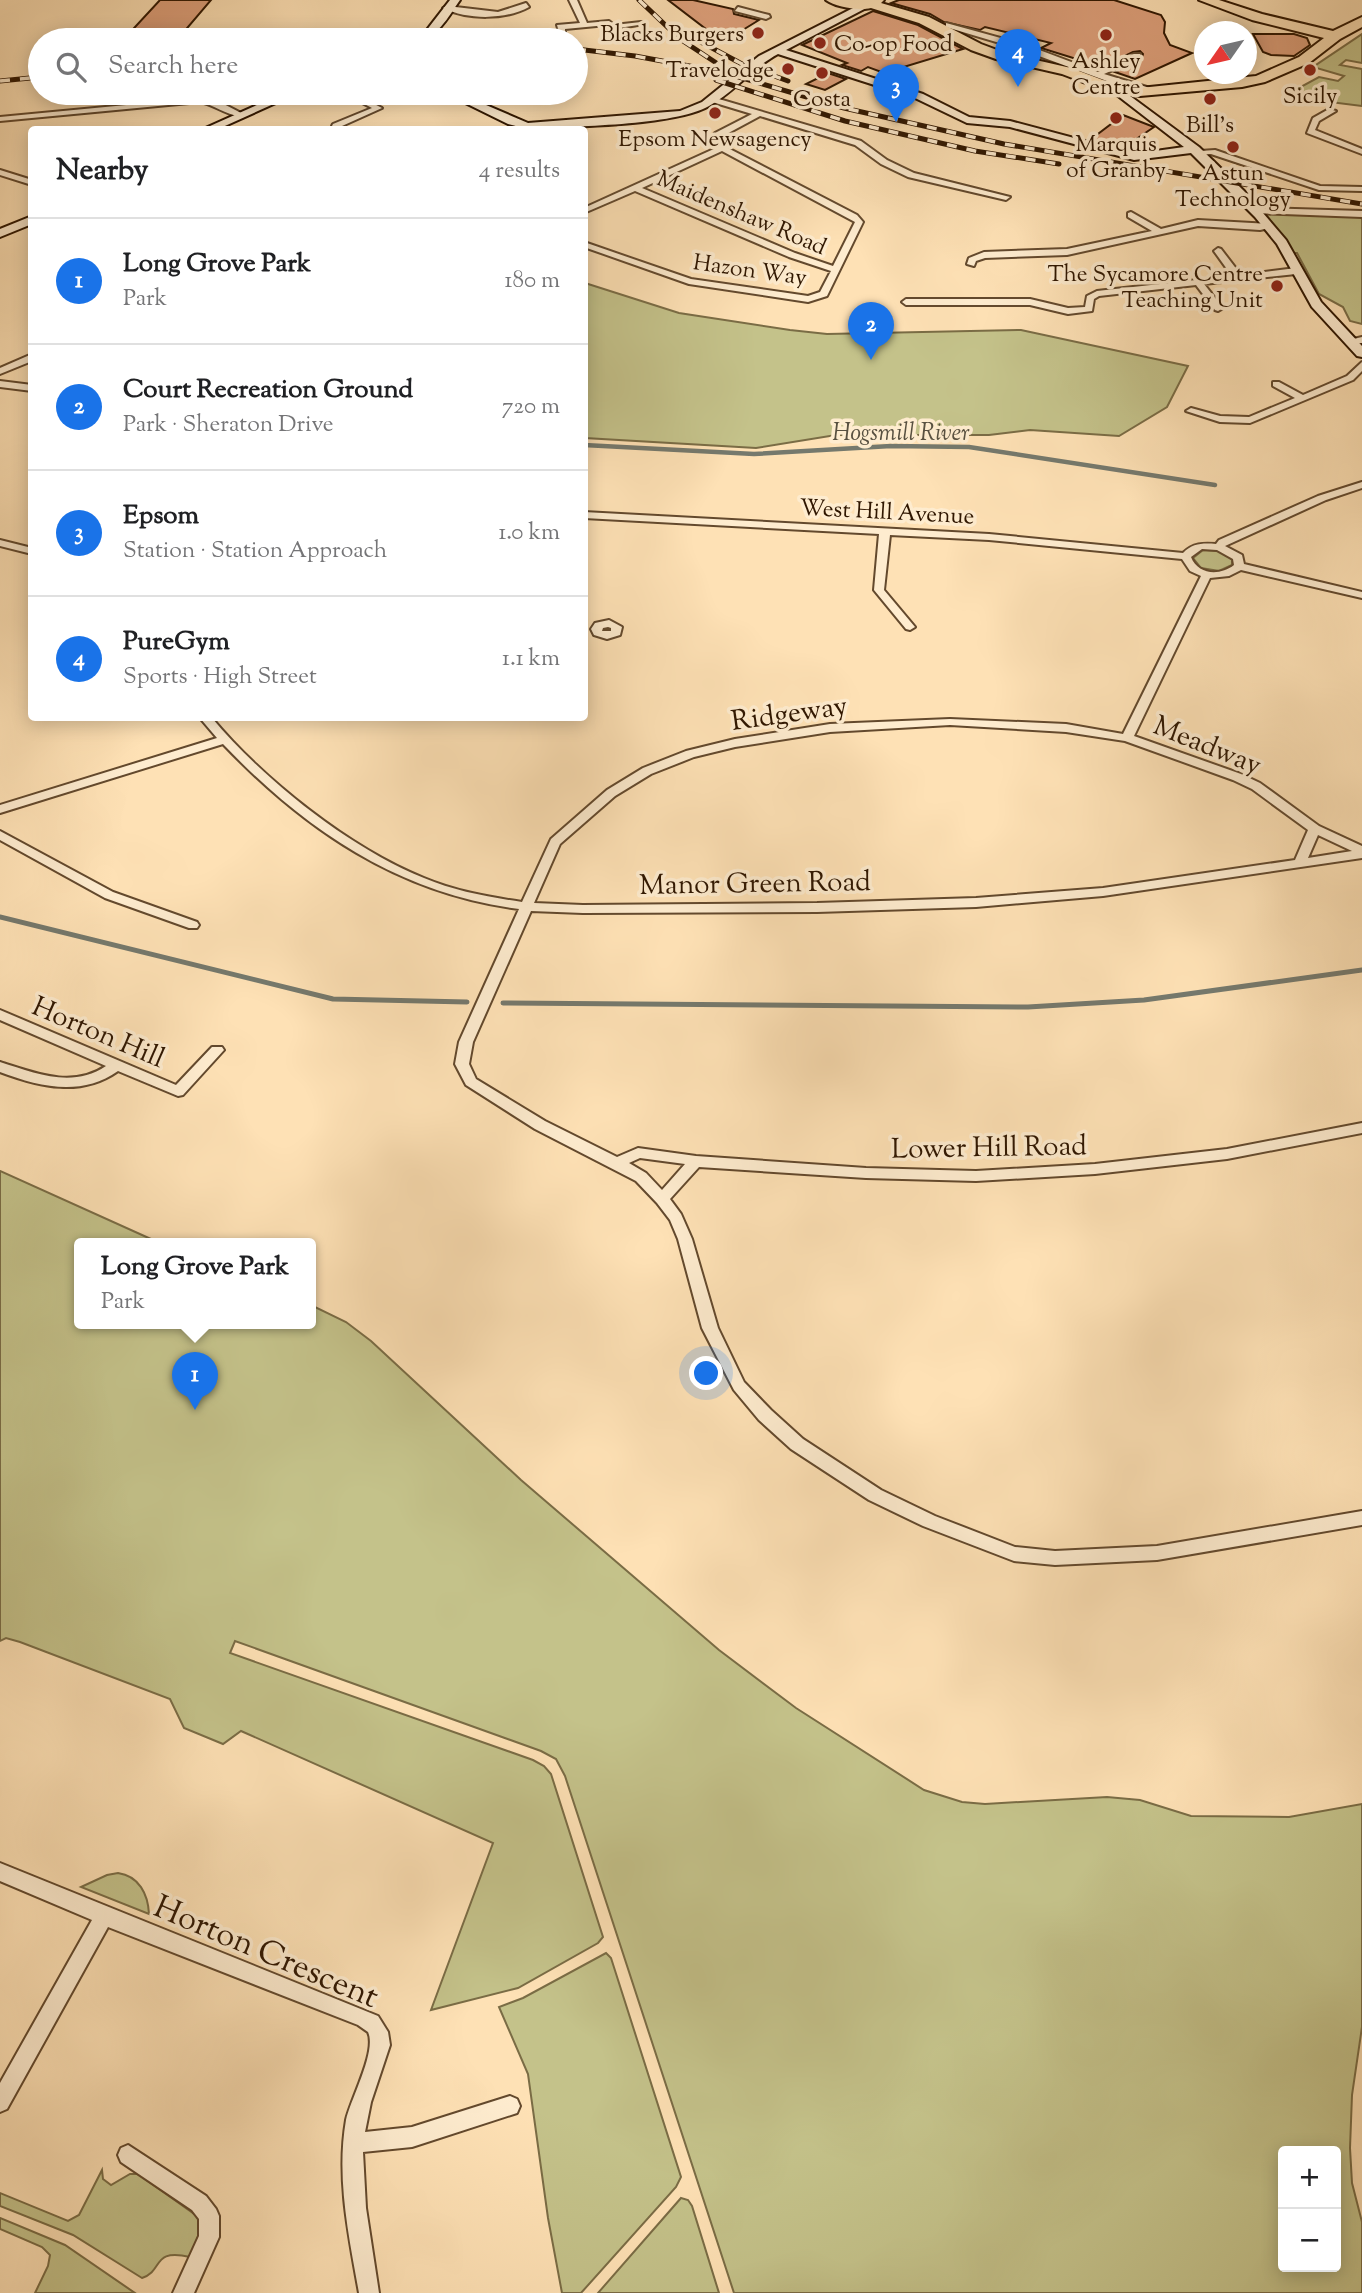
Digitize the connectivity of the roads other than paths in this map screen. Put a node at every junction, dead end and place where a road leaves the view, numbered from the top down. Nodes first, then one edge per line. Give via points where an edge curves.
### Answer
1 (573, 0) edge
2 (833, 0) edge
3 (1206, 0) edge
4 (870, 2) edge
5 (451, 4) edge
6 (526, 5) dead end
7 (738, 9) dead end
8 (1233, 13) junction
9 (766, 17) dead end
10 (641, 24) dead end
11 (1356, 24) edge
12 (584, 25) junction
13 (949, 25) dead end
14 (1295, 25) junction
15 (434, 28) edge
16 (561, 28) edge
17 (1332, 38) junction
18 (782, 50) junction
19 (1137, 55) dead end
20 (1097, 75) junction
21 (1140, 97) junction
22 (712, 99) junction
23 (147, 105) edge
24 (220, 105) edge
25 (265, 105) edge
26 (372, 105) edge
27 (474, 105) edge
28 (1332, 111) dead end
29 (759, 113) junction
30 (241, 115) junction
31 (0, 119) edge
32 (215, 126) edge
33 (336, 126) edge
34 (513, 126) edge
35 (528, 126) edge
36 (721, 149) junction
37 (1197, 151) junction
38 (1362, 152) edge
39 (0, 172) edge
40 (28, 182) edge
41 (635, 188) junction
42 (1362, 188) edge
43 (1006, 197) dead end
44 (588, 209) edge
45 (1257, 211) junction
46 (1362, 214) edge
47 (1130, 215) dead end
48 (28, 221) edge
49 (1270, 227) junction
50 (1159, 231) junction
51 (0, 233) edge
52 (588, 245) edge
53 (1218, 251) dead end
54 (971, 264) dead end
55 (835, 270) junction
56 (1296, 271) junction
57 (1238, 277) junction
58 (1198, 282) junction
59 (905, 302) dead end
60 (1219, 308) dead end
61 (1356, 341) edge
62 (1362, 353) edge
63 (28, 359) edge
64 (1362, 366) edge
65 (0, 371) edge
66 (0, 384) edge
67 (1276, 384) dead end
68 (28, 388) edge
69 (1303, 399) junction
70 (1191, 411) dead end
71 (1362, 485) edge
72 (588, 516) edge
73 (885, 531) junction
74 (0, 543) edge
75 (1219, 547) junction
76 (28, 550) edge
77 (1186, 556) junction
78 (1239, 566) junction
79 (1207, 574) junction
80 (1362, 595) edge
81 (910, 627) dead end
82 (208, 721) edge
83 (1127, 738) junction
84 (224, 740) junction
85 (0, 808) edge
86 (0, 814) edge
87 (1315, 830) junction
88 (0, 835) edge
89 (1362, 852) edge
90 (1300, 863) junction
91 (529, 906) junction
92 (193, 925) dead end
93 (0, 1015) edge
94 (217, 1050) dead end
95 (116, 1065) junction
96 (0, 1067) edge
97 (1362, 1128) edge
98 (696, 1161) junction
99 (617, 1163) junction
100 (662, 1199) junction
101 (1362, 1518) edge
102 (0, 1872) edge
103 (104, 1916) junction
104 (0, 2102) edge
105 (510, 2106) dead end
106 (354, 2142) junction
107 (128, 2155) dead end
108 (183, 2293) edge
109 (369, 2293) edge

1 - 12 street
2 - 4 highway
3 - 8 highway
4 - 18 street
4 - 21 highway via 924,20 991,52
5 - 6 street via 487,18
5 - 15 street
7 - 9 street
8 - 14 highway
8 - 17 highway
10 - 12 street
11 - 14 highway
11 - 17 highway
12 - 16 street
13 - 20 street
14 - 17 highway
17 - 21 highway via 1304,60 1260,79
18 - 22 street via 755,63
18 - 37 street via 919,96 964,119 1010,124 1134,157
19 - 20 street
20 - 21 street
21 - 37 street
22 - 29 street
22 - 35 street via 682,114
23 - 31 street
24 - 30 street
25 - 30 street
26 - 33 street via 378,108
27 - 34 street
28 - 38 street via 1310,131
29 - 36 street via 715,138
29 - 43 street via 858,143 911,175
30 - 32 street
36 - 41 street
36 - 55 street, Hazon Way via 855,217 858,226
37 - 42 street via 1319,187
37 - 45 street
39 - 40 street
41 - 44 street
41 - 55 street, Maidenshaw Road
45 - 46 street
45 - 49 street
47 - 50 street
48 - 51 street
49 - 50 street via 1210,222
49 - 56 street
50 - 54 street via 1067,252 984,255
52 - 55 street, Hazon Way via 689,281 808,299 824,294
53 - 57 street
56 - 57 street
56 - 61 street via 1312,298
57 - 58 street
58 - 59 street via 1097,294 1090,298 1089,309 1081,311 1030,302
58 - 60 street
61 - 62 street
63 - 65 street
64 - 69 street via 1341,382
66 - 68 street
67 - 69 street
69 - 70 street via 1240,421
71 - 75 street via 1322,498
72 - 73 street, West Hill Avenue
73 - 77 street, West Hill Avenue
73 - 81 street via 879,590
74 - 76 street
75 - 77 street via 1194,548
75 - 78 street via 1238,557
77 - 79 street via 1193,569
78 - 79 street via 1231,573
78 - 80 street
79 - 83 street, Meadway
82 - 84 street, Manor Green Road
83 - 87 street, Meadway via 1245,780
83 - 91 street, Ridgeway via 1029,726 925,723 790,733 690,754 647,771 611,793 555,842
84 - 85 street
84 - 91 street, Manor Green Road via 323,826 368,858 471,897
85 - 86 street
87 - 89 street, Meadway
87 - 90 street
88 - 92 street via 109,895
89 - 90 street, Manor Green Road
90 - 91 street, Manor Green Road via 977,903 771,908
91 - 99 street, Ridgeway via 466,1042 462,1064 471,1082 506,1105
93 - 95 street, Horton Hill
94 - 95 street, Horton Hill via 178,1091
95 - 96 street via 89,1082 67,1084
97 - 98 street, Lower Hill Road via 1227,1154 976,1176
98 - 99 street, Lower Hill Road via 638,1153
98 - 100 street
99 - 100 street, Ridgeway
100 - 101 street, Ridgeway via 685,1239 710,1328 739,1386 765,1415 819,1459 875,1495 929,1521 1014,1554 1055,1558 1157,1553
102 - 103 street, Horton Crescent
103 - 104 street
103 - 106 street, Horton Crescent via 375,2025 380,2045 360,2102
105 - 106 street via 389,2142
106 - 109 street, Horton Crescent via 355,2202
107 - 108 street via 199,2203 209,2216 209,2237

